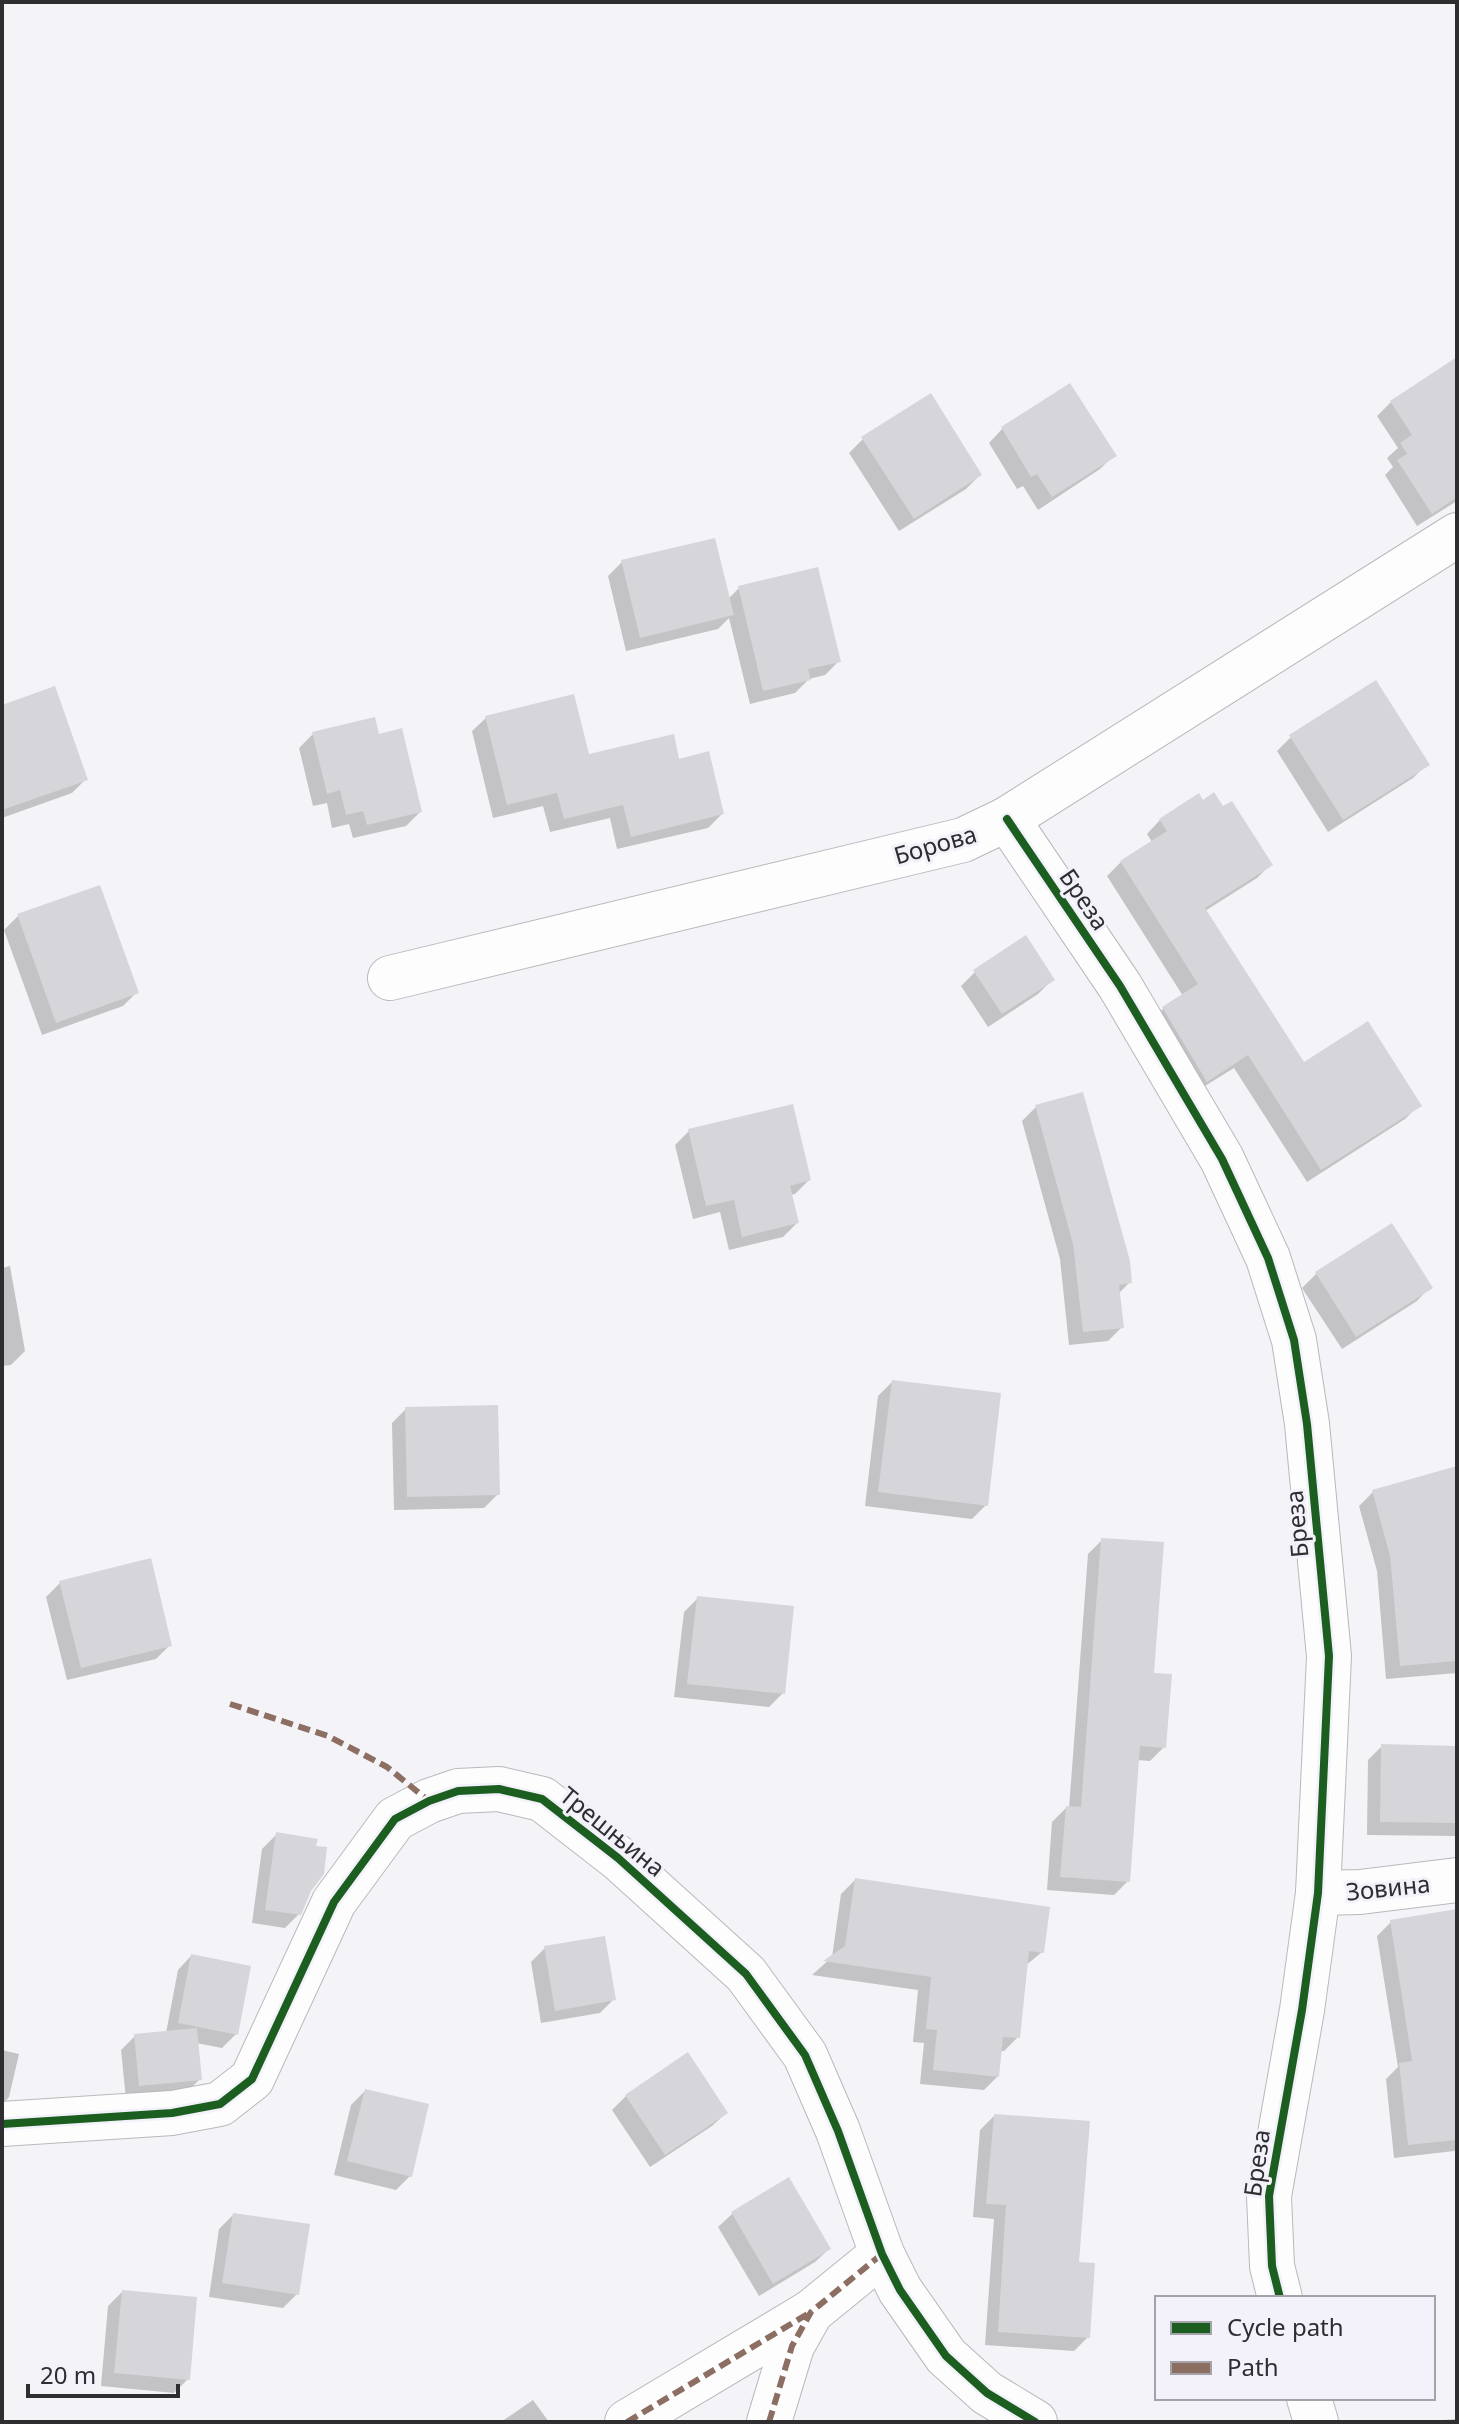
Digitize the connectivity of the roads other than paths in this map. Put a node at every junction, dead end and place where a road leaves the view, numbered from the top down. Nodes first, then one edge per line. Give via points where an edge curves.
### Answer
1 (1457, 535) edge
2 (1007, 819) junction
3 (390, 978) dead end
4 (1457, 1880) edge
5 (1318, 1893) junction
6 (2, 2124) edge
7 (882, 2254) junction
8 (1280, 2296) edge
9 (811, 2312) junction
10 (1310, 2400) edge
11 (627, 2422) edge
12 (769, 2422) edge
13 (1035, 2422) edge
14 (1316, 2422) edge

1 - 2 street, Борова
2 - 3 street, Борова via 963,840
2 - 5 street, Бреза via 1120,986 1222,1159 1268,1258 1294,1340 1329,1656
4 - 5 street, Зовина
5 - 8 street, Бреза via 1269,2196 1272,2266
6 - 7 street, Трешњина via 172,2113 220,2104 252,2079 334,1902 395,1819 458,1791 499,1789 542,1799 618,1858 746,1974 805,2055
7 - 9 street
7 - 13 street, Трешњина via 946,2356 987,2393
9 - 11 street
9 - 12 street via 792,2346
10 - 14 street

